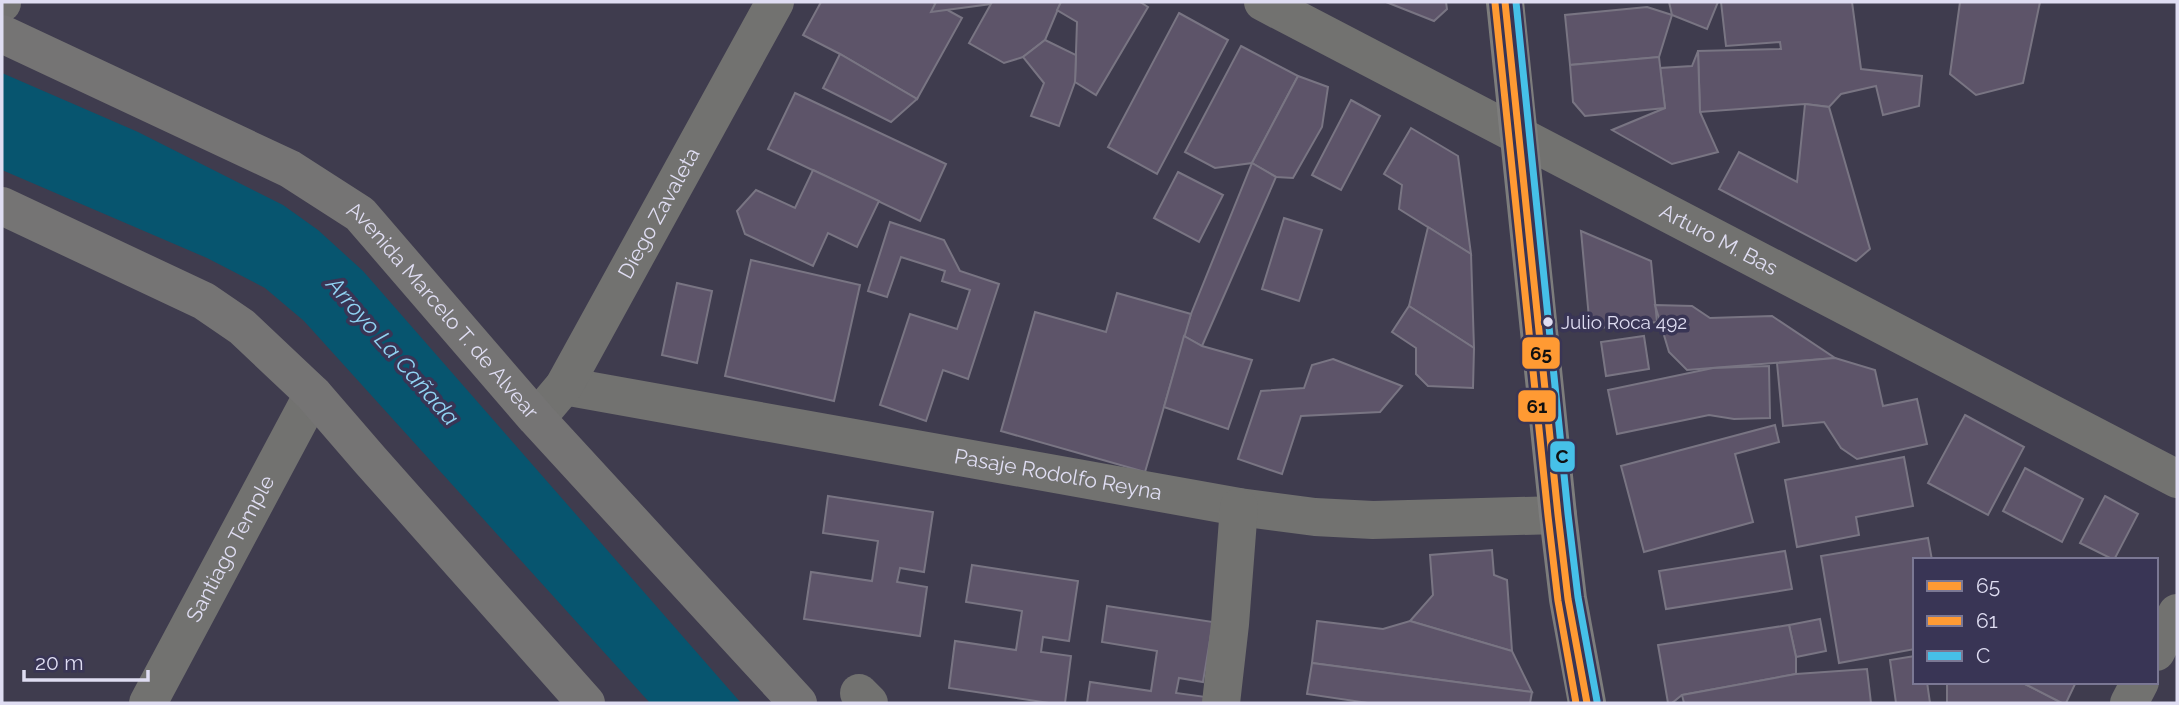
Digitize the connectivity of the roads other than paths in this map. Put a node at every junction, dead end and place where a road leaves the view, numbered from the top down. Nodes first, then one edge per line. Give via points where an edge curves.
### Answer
1 (775, 2) edge
2 (1262, 2) edge
3 (1505, 2) edge
4 (2, 34) edge
5 (1520, 136) junction
6 (2, 206) edge
7 (564, 386) junction
8 (313, 394) junction
9 (536, 418) junction
10 (2177, 479) edge
11 (1239, 507) junction
12 (1558, 515) junction
13 (2177, 613) edge
14 (2158, 648) edge
15 (2139, 684) edge
16 (148, 703) edge
17 (586, 703) edge
18 (797, 703) edge
19 (1221, 703) edge
20 (1587, 703) edge
21 (2129, 703) edge

1 - 7 street, Diego Zavaleta
2 - 5 street, Arturo M. Bas
3 - 5 main road
4 - 9 main road, Avenida Marcelo T. de Alvear via 289,169 360,214
5 - 10 street, Arturo M. Bas
5 - 12 main road
6 - 8 main road via 204,301 242,327
7 - 9 street, Diego Zavaleta
7 - 11 street, Pasaje Rodolfo Reyna
8 - 16 street, Santiago Temple
8 - 17 main road
9 - 18 main road, Avenida Marcelo T. de Alvear
11 - 12 street, Pasaje Rodolfo Reyna via 1373,520
11 - 19 street
12 - 20 main road
13 - 14 street
15 - 21 street

